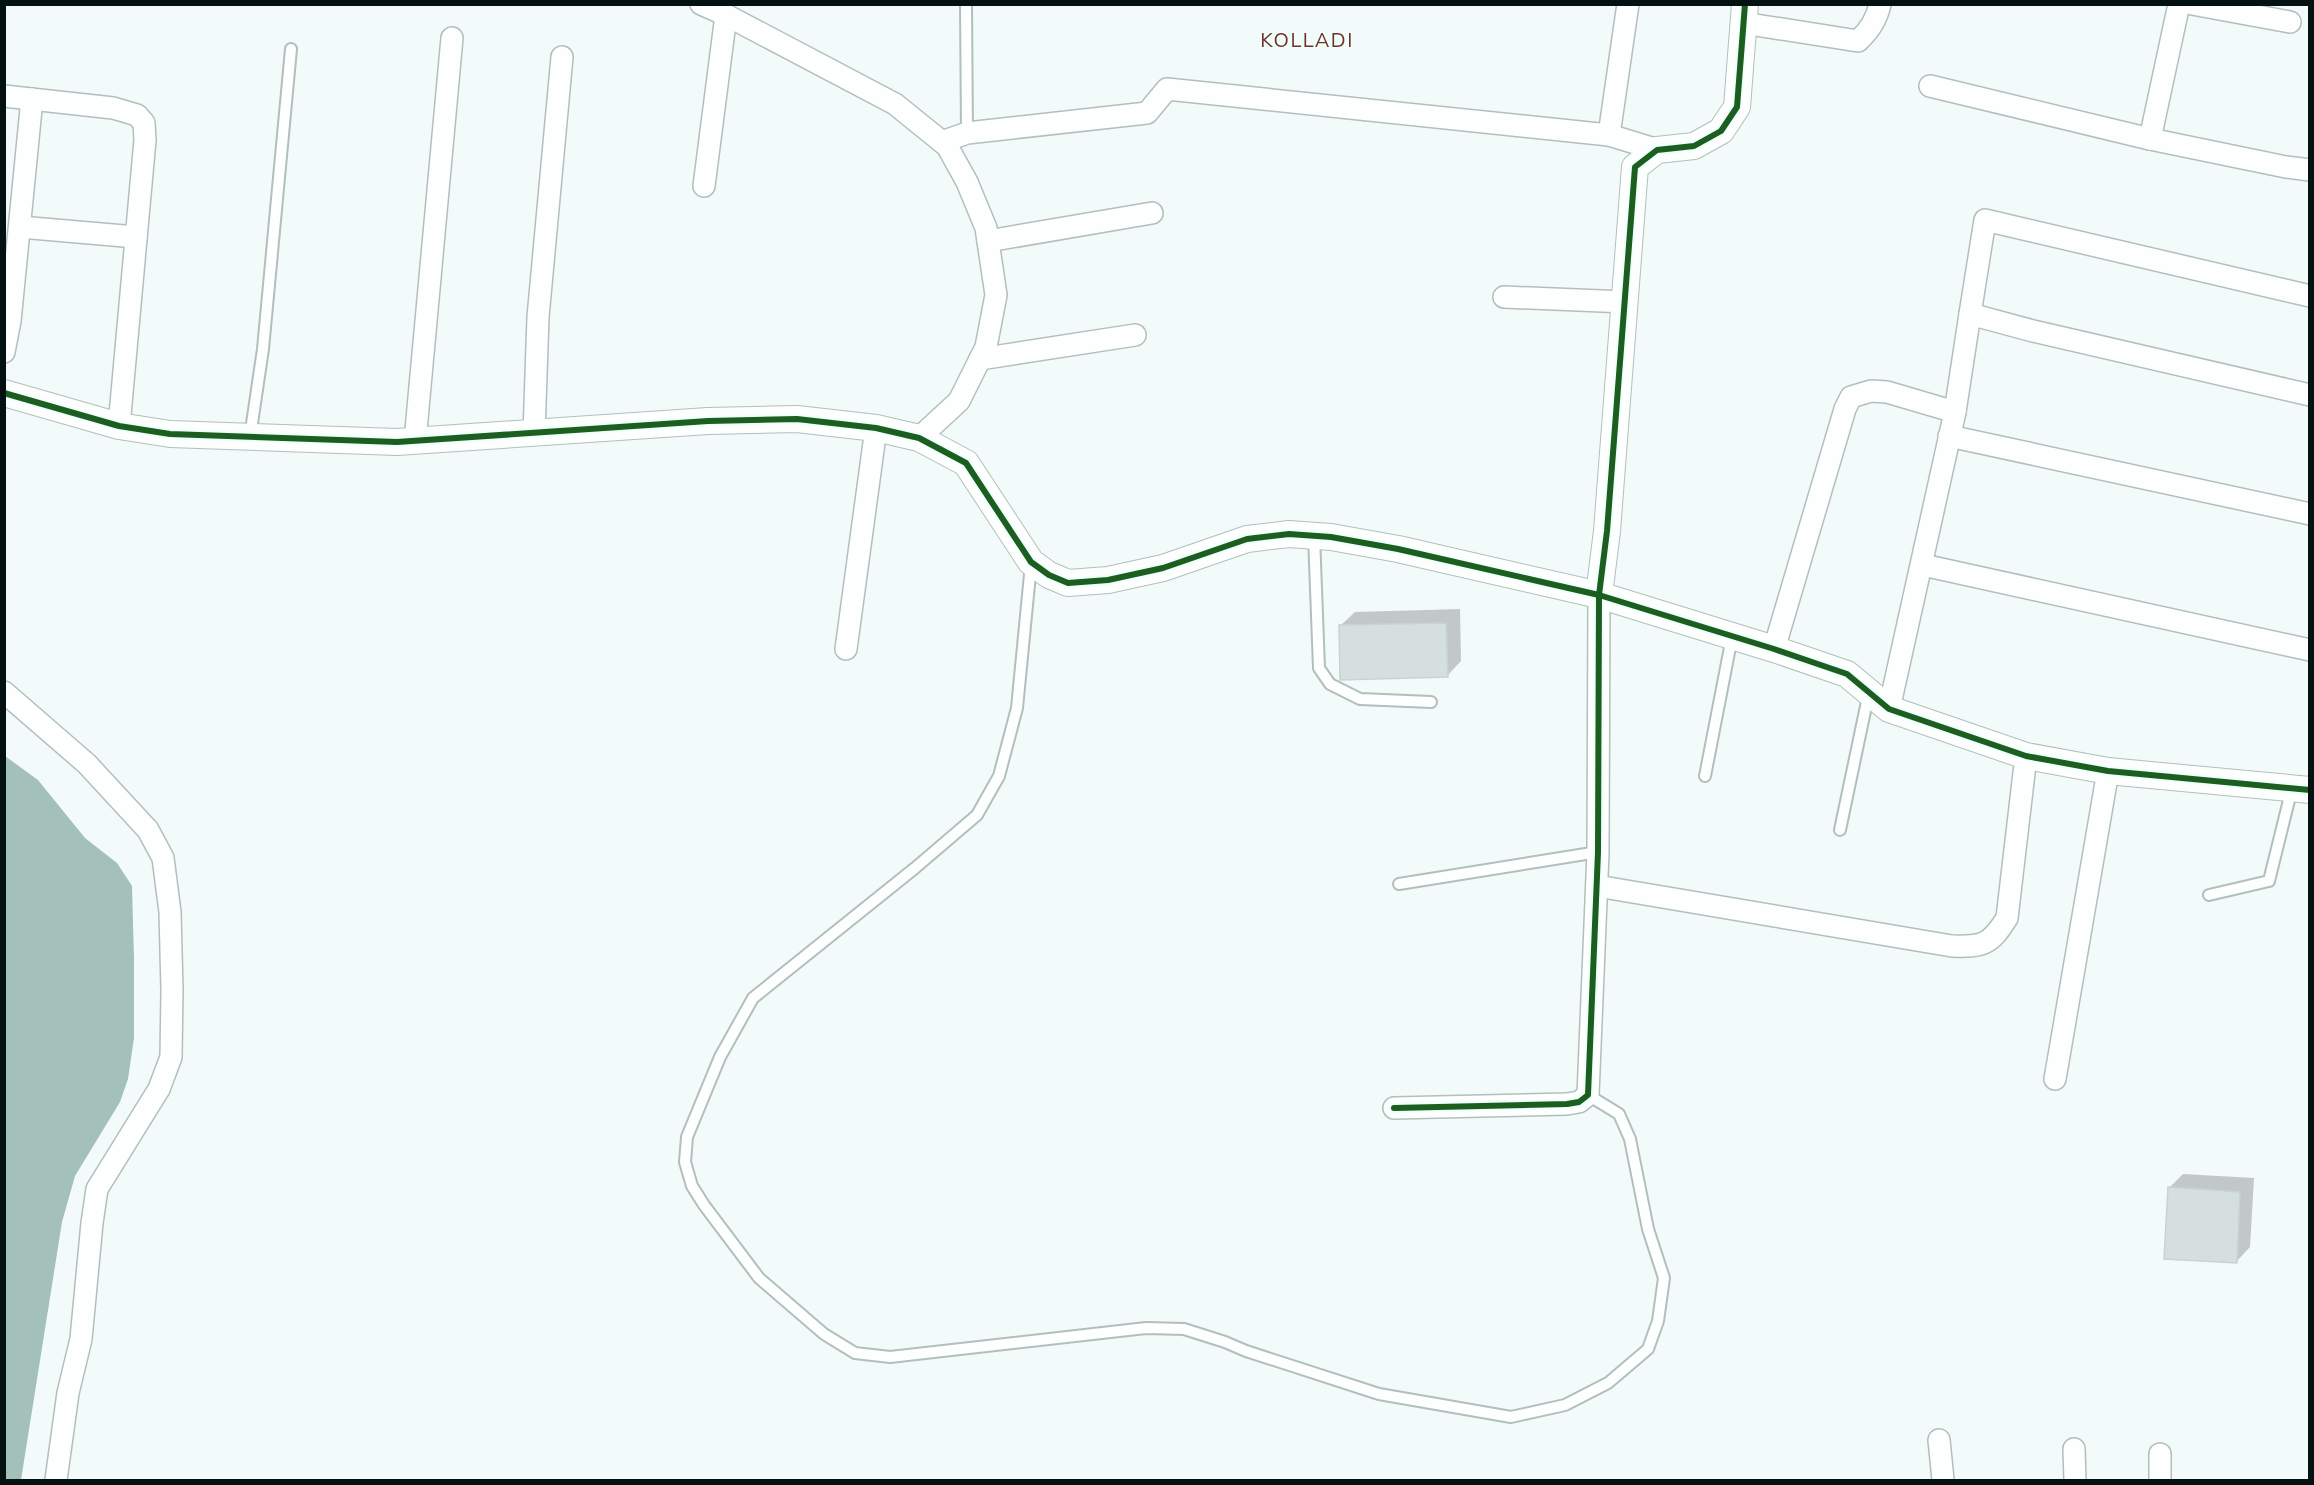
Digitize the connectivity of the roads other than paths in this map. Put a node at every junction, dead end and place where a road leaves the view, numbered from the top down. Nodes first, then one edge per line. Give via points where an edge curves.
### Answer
1 (701, 4) edge
2 (966, 4) edge
3 (1628, 4) edge
4 (1880, 4) edge
5 (2179, 4) edge
6 (2192, 4) edge
7 (1744, 14) edge
8 (726, 15) junction
9 (2290, 22) dead end
10 (452, 38) dead end
11 (291, 49) dead end
12 (562, 57) dead end
13 (1930, 86) dead end
14 (4, 96) edge
15 (32, 99) junction
16 (968, 134) junction
17 (1609, 135) junction
18 (2150, 139) junction
19 (942, 142) junction
20 (1658, 150) junction
21 (2310, 170) edge
22 (704, 186) dead end
23 (1152, 213) dead end
24 (20, 227) junction
25 (136, 237) junction
26 (988, 241) junction
27 (2310, 296) edge
28 (1504, 297) dead end
29 (1626, 302) junction
30 (1970, 314) junction
31 (1135, 335) dead end
32 (4, 352) edge
33 (980, 359) junction
34 (4, 393) edge
35 (2310, 395) edge
36 (1955, 412) junction
37 (119, 426) junction
38 (876, 428) junction
39 (534, 433) junction
40 (1949, 436) junction
41 (250, 437) junction
42 (919, 438) junction
43 (415, 441) junction
44 (2310, 514) edge
45 (1314, 535) junction
46 (1031, 562) junction
47 (1923, 565) junction
48 (1599, 595) junction
49 (1732, 636) junction
50 (846, 649) dead end
51 (1774, 649) junction
52 (2310, 650) edge
53 (4, 692) edge
54 (1869, 692) junction
55 (1431, 702) dead end
56 (1889, 708) junction
57 (2026, 756) junction
58 (2108, 771) junction
59 (1705, 776) dead end
60 (2301, 789) edge
61 (1840, 830) dead end
62 (1598, 852) junction
63 (1399, 884) dead end
64 (1597, 886) junction
65 (2209, 895) dead end
66 (2055, 1079) dead end
67 (1588, 1095) junction
68 (1394, 1108) dead end
69 (1939, 1440) dead end
70 (2074, 1449) dead end
71 (2160, 1454) dead end
72 (56, 1480) edge
73 (1942, 1480) edge
74 (2075, 1480) edge
75 (2160, 1480) edge

1 - 8 street
2 - 16 lane
3 - 17 street
4 - 7 street via 1867,32 1858,40
5 - 18 street
6 - 9 street
7 - 20 street via 1737,107 1721,131 1694,147
8 - 19 street via 895,104
8 - 22 street
10 - 43 street
11 - 41 lane via 263,349
12 - 39 street via 538,317
13 - 18 street
14 - 15 street
15 - 24 street
15 - 25 street via 113,108 137,115 144,123
16 - 17 street via 1147,113 1167,89
16 - 19 street
17 - 20 street
18 - 21 street
19 - 26 street via 967,182
20 - 29 street via 1635,166
23 - 26 street
24 - 25 street
24 - 32 street
25 - 37 street
26 - 33 street via 996,295
27 - 30 street via 1985,220
28 - 29 street
29 - 48 street
30 - 35 street
30 - 36 street
31 - 33 street
33 - 42 street via 959,401
34 - 37 street
36 - 40 street
36 - 51 street via 1887,392 1871,391 1851,397
37 - 41 street via 170,434
38 - 39 street via 786,419
38 - 42 street
38 - 50 street
39 - 43 street
40 - 44 street
40 - 47 street
41 - 43 street
42 - 46 street via 966,462
45 - 46 street via 1247,539 1163,568 1108,580 1068,582 1049,576
45 - 48 street via 1398,549
45 - 55 lane via 1319,668 1330,684 1360,699
46 - 67 lane via 1017,708 999,776 977,815 753,998 720,1057 687,1137 685,1162 692,1186 759,1278 824,1334 855,1353 890,1358 1146,1328 1185,1329 1379,1394 1511,1417 1565,1405 1608,1383 1648,1349 1659,1320 1664,1278 1648,1229 1630,1139 1620,1114
47 - 52 street
47 - 56 street
48 - 49 street
48 - 62 street
49 - 51 street
49 - 59 lane
51 - 54 street via 1847,674
53 - 72 street via 87,764 148,830 163,858 170,912 171,1057 159,1089 98,1189 81,1339 68,1393
54 - 56 street
54 - 61 lane
56 - 57 street
57 - 58 street
57 - 64 street via 2007,918 1996,937 1976,946 1952,946
58 - 60 street
58 - 66 street
60 - 65 lane via 2269,881
62 - 63 lane
62 - 64 street
64 - 67 street
67 - 68 street via 1567,1104
69 - 73 street
70 - 74 street
71 - 75 street

